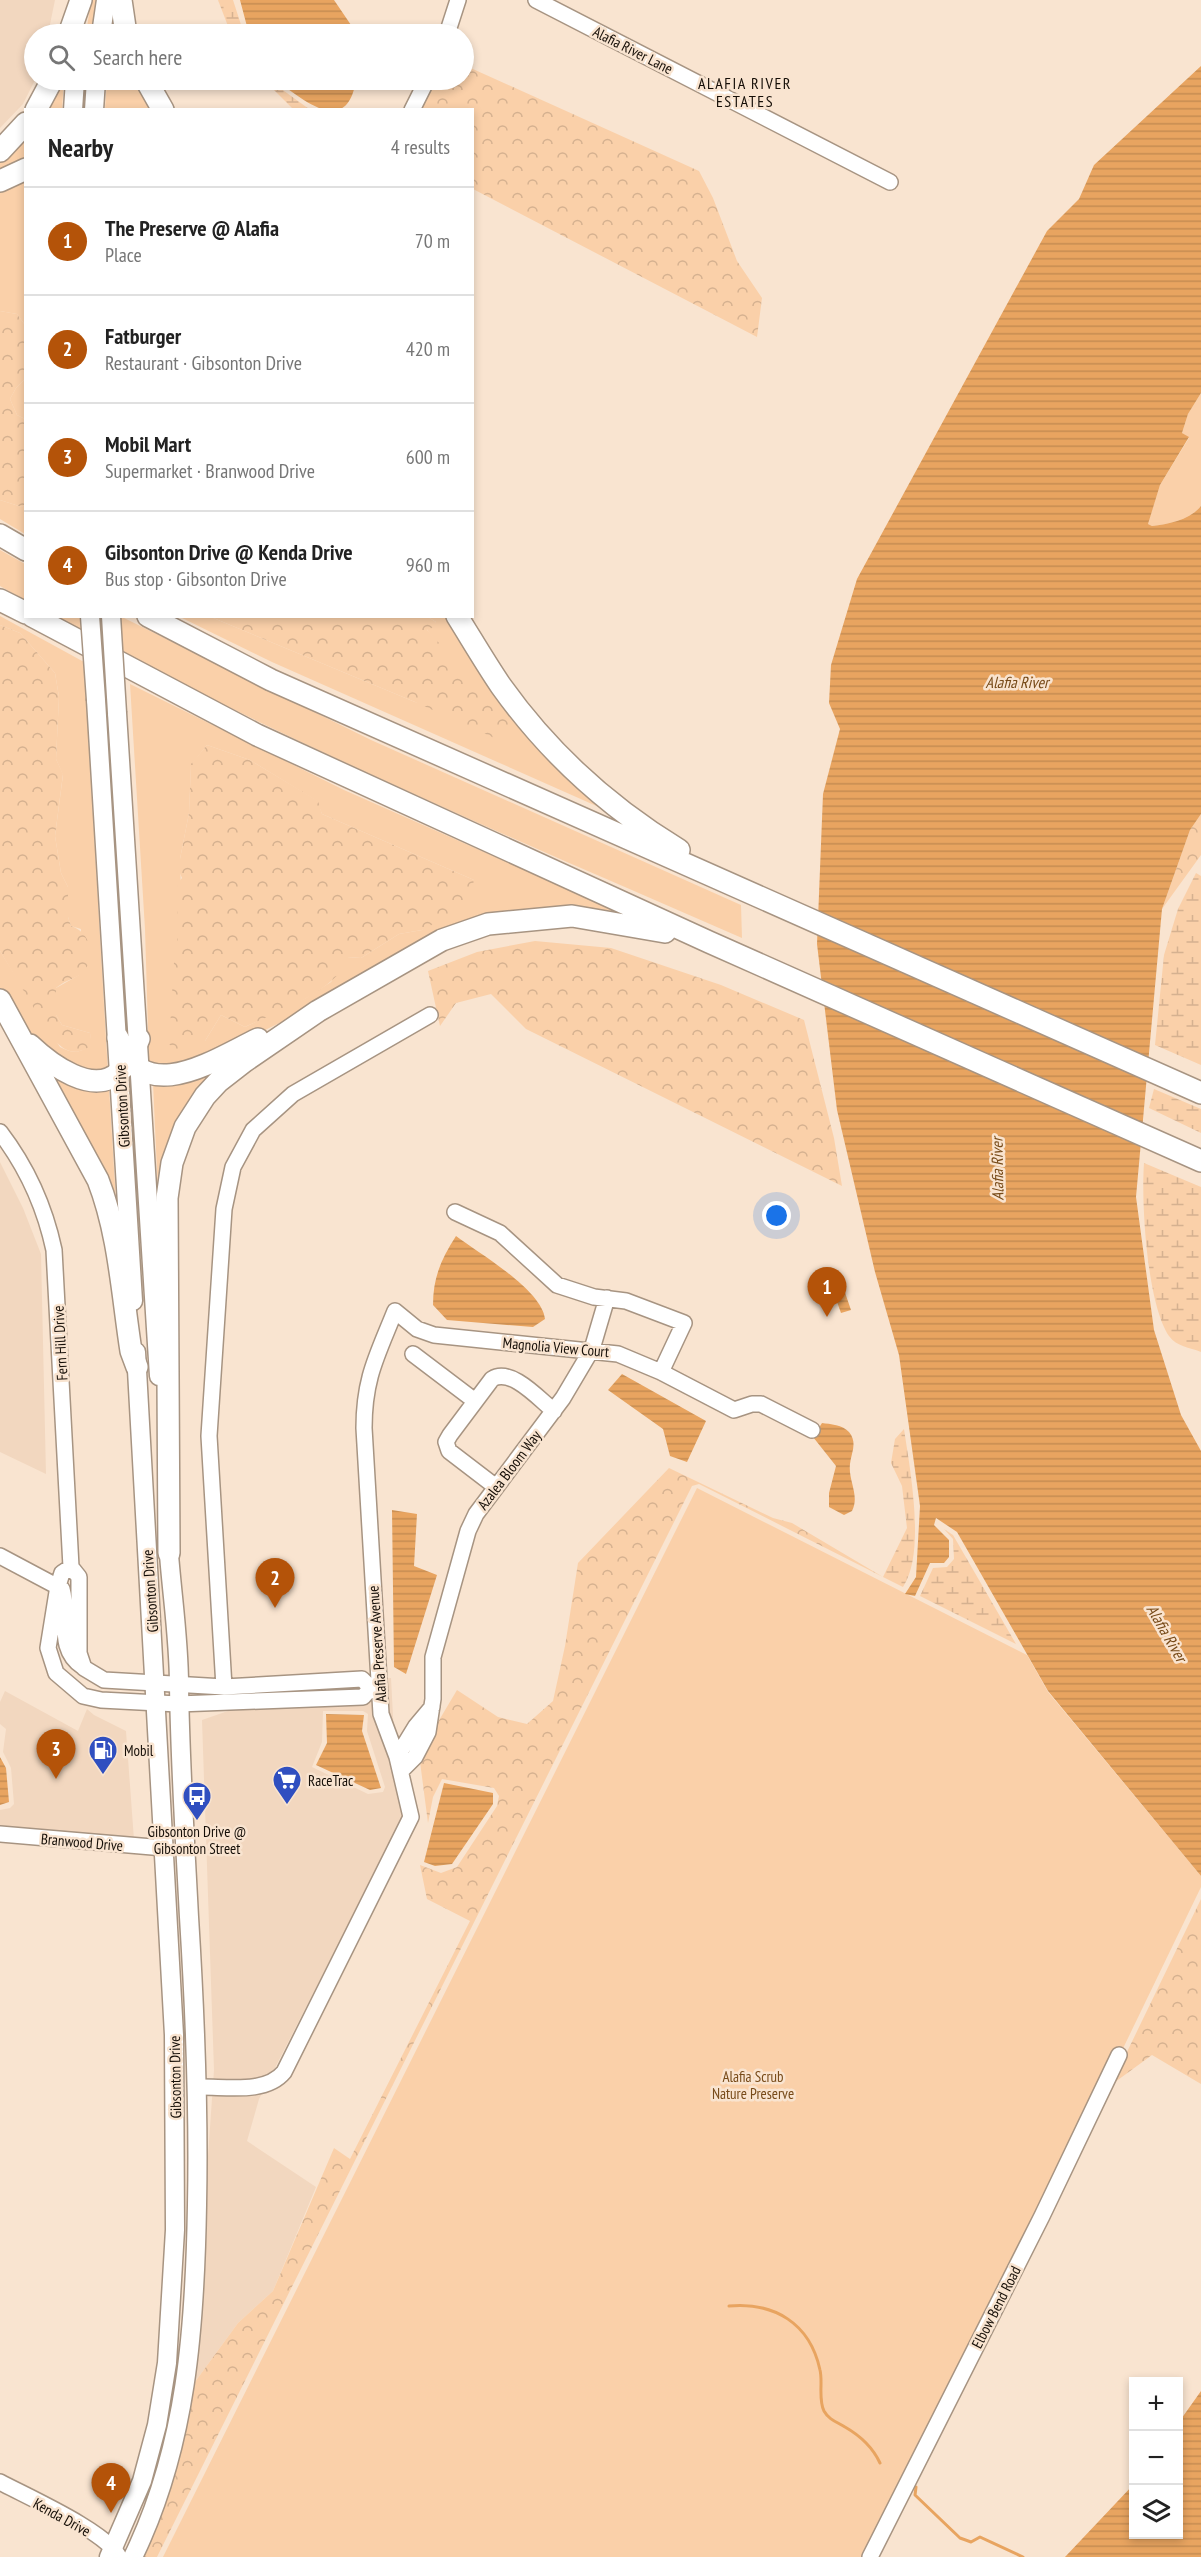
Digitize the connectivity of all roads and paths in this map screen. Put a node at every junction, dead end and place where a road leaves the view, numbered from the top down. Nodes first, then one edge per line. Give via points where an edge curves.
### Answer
1 (82, 0) edge
2 (106, 0) edge
3 (121, 0) edge
4 (458, 0) edge
5 (536, 0) edge
6 (73, 24) edge
7 (80, 24) edge
8 (102, 24) edge
9 (125, 24) edge
10 (450, 24) edge
11 (47, 90) edge
12 (74, 90) edge
13 (95, 90) edge
14 (152, 90) edge
15 (422, 90) edge
16 (37, 108) edge
17 (73, 108) edge
18 (94, 108) edge
19 (162, 108) edge
20 (413, 108) edge
21 (24, 125) edge
22 (0, 151) edge
23 (24, 170) edge
24 (0, 182) edge
25 (890, 182) dead end
26 (0, 535) edge
27 (24, 549) edge
28 (0, 600) edge
29 (24, 612) edge
30 (36, 618) edge
31 (90, 618) edge
32 (111, 618) edge
33 (152, 618) edge
34 (458, 618) edge
35 (733, 885) junction
36 (709, 942) junction
37 (0, 1000) edge
38 (318, 1011) junction
39 (430, 1015) dead end
40 (21, 1036) junction
41 (118, 1038) joint
42 (139, 1039) joint
43 (130, 1068) junction
44 (1201, 1093) edge
45 (0, 1132) edge
46 (1201, 1161) edge
47 (455, 1212) dead end
48 (607, 1298) junction
49 (395, 1311) joint
50 (592, 1349) junction
51 (413, 1354) dead end
52 (137, 1367) junction
53 (661, 1372) junction
54 (476, 1401) junction
55 (554, 1411) junction
56 (812, 1430) dead end
57 (496, 1487) junction
58 (169, 1553) junction
59 (0, 1556) edge
60 (71, 1567) junction
61 (58, 1586) junction
62 (84, 1668) junction
63 (156, 1681) junction
64 (179, 1684) junction
65 (224, 1687) junction
66 (375, 1688) junction
67 (157, 1704) junction
68 (178, 1704) junction
69 (399, 1764) junction
70 (0, 1834) edge
71 (164, 1848) junction
72 (170, 1956) junction
73 (1119, 2055) dead end
74 (176, 2087) junction
75 (197, 2087) junction
76 (197, 2200) junction
77 (0, 2482) edge
78 (114, 2554) edge
79 (133, 2557) edge
80 (870, 2557) edge

1 - 6 highway
1 - 7 main road
2 - 8 main road
3 - 9 highway
4 - 10 street
5 - 25 street, Alafia River Lane
11 - 16 highway
12 - 17 main road
13 - 18 main road
14 - 19 highway
15 - 20 street
21 - 22 highway
23 - 24 highway
26 - 27 highway
28 - 29 highway
30 - 36 highway via 257,735
31 - 41 main road, bridge
32 - 42 main road, bridge
33 - 35 highway via 271,680
34 - 35 highway via 501,686 571,767 642,827
35 - 44 highway
36 - 38 highway via 572,916 488,924 441,940
36 - 46 highway
37 - 40 highway
38 - 43 highway via 192,1070 168,1076
38 - 58 highway via 218,1082 190,1119 172,1163 166,1235
39 - 65 street via 293,1094 253,1130 233,1167 224,1209 209,1436
40 - 43 highway via 41,1056 78,1077 103,1079
40 - 52 highway via 105,1198
41 - 43 highway
42 - 43 highway
43 - 52 main road, Gibsonton Drive
43 - 58 main road, Gibsonton Drive
45 - 60 street, Fern Hill Drive via 39,1200 54,1250
47 - 48 street via 500,1233 557,1285
48 - 50 street, Azalea Bloom Way
48 - 53 street via 626,1301 684,1323
49 - 50 street, Magnolia View Court via 417,1329 434,1335
49 - 66 street, Alafia Preserve Avenue via 364,1396
50 - 53 street, Magnolia View Court via 618,1354
50 - 55 street, Azalea Bloom Way
51 - 54 street
52 - 63 main road, Gibsonton Drive
53 - 56 street, Magnolia View Court via 734,1410 761,1404
54 - 55 street via 492,1379 504,1375
54 - 57 street via 450,1435 447,1446 456,1458
55 - 57 street, Azalea Bloom Way
57 - 69 street, Azalea Bloom Way via 476,1514 462,1548 433,1657 428,1732 415,1757
58 - 64 main road, Gibsonton Drive
59 - 61 street
60 - 61 street via 62,1573
60 - 62 street, Fern Hill Drive via 79,1577 79,1653
61 - 62 street via 64,1596 66,1647 74,1662
61 - 67 street via 48,1648 56,1673 83,1696
62 - 63 street via 104,1680
63 - 64 street
63 - 67 main road, Gibsonton Drive
64 - 65 street
64 - 68 main road, Gibsonton Drive
65 - 66 street via 362,1679
66 - 68 street via 363,1697
66 - 69 street, Alafia Preserve Avenue
67 - 68 street
67 - 71 main road, Gibsonton Drive
68 - 75 main road, Gibsonton Drive
69 - 75 street, Alafia Preserve Avenue via 411,1817 408,1828 284,2072 276,2081 263,2086
70 - 71 street, Branwood Drive
71 - 72 main road, Gibsonton Drive
72 - 74 main road, Gibsonton Drive
72 - 75 main road via 179,1994 186,2069
73 - 80 street, Elbow Bend Road
74 - 76 main road via 185,2114 187,2160
74 - 78 main road, Gibsonton Drive via 175,2240 164,2388 142,2481
75 - 76 main road, Gibsonton Drive
76 - 79 main road, Gibsonton Drive via 192,2322 183,2406 163,2486
77 - 78 street, Kenda Drive via 78,2524

